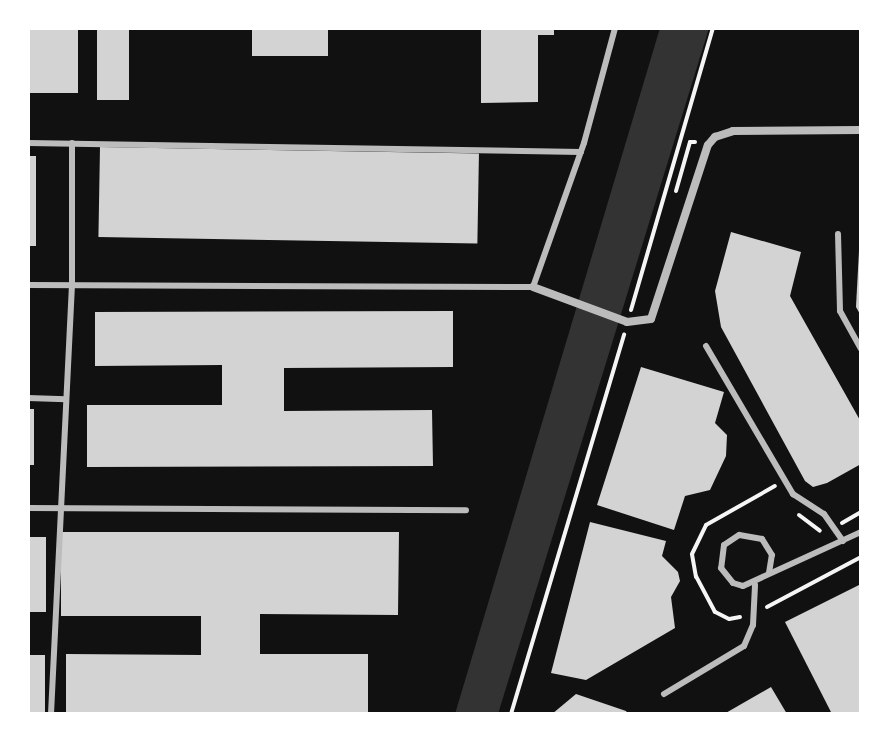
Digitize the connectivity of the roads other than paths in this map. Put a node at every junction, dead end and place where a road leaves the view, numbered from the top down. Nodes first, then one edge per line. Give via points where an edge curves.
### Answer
1 (615, 28) edge
2 (861, 130) edge
3 (28, 143) edge
4 (72, 143) junction
5 (581, 152) junction
6 (838, 234) dead end
7 (72, 284) junction
8 (28, 285) edge
9 (533, 287) junction
10 (706, 346) dead end
11 (861, 349) edge
12 (28, 398) edge
13 (66, 399) junction
14 (28, 508) edge
15 (61, 508) junction
16 (466, 510) dead end
17 (861, 532) edge
18 (843, 541) junction
19 (769, 573) junction
20 (755, 585) junction
21 (664, 694) dead end
22 (51, 714) edge

1 - 5 lane
2 - 9 street via 733,131 715,137 708,145 657,312 646,321 624,321
3 - 4 lane
4 - 5 lane
4 - 7 lane
5 - 9 lane
6 - 11 lane via 840,311
7 - 8 lane
7 - 9 lane
7 - 13 lane
10 - 18 lane via 793,494 824,514
12 - 13 lane
13 - 15 lane
14 - 15 lane
15 - 16 lane
15 - 22 lane
17 - 18 lane
18 - 19 lane
19 - 20 lane
19 - 20 lane via 772,555 762,539 746,534 731,539 722,550 721,568 733,583
20 - 21 lane via 750,636 736,653

